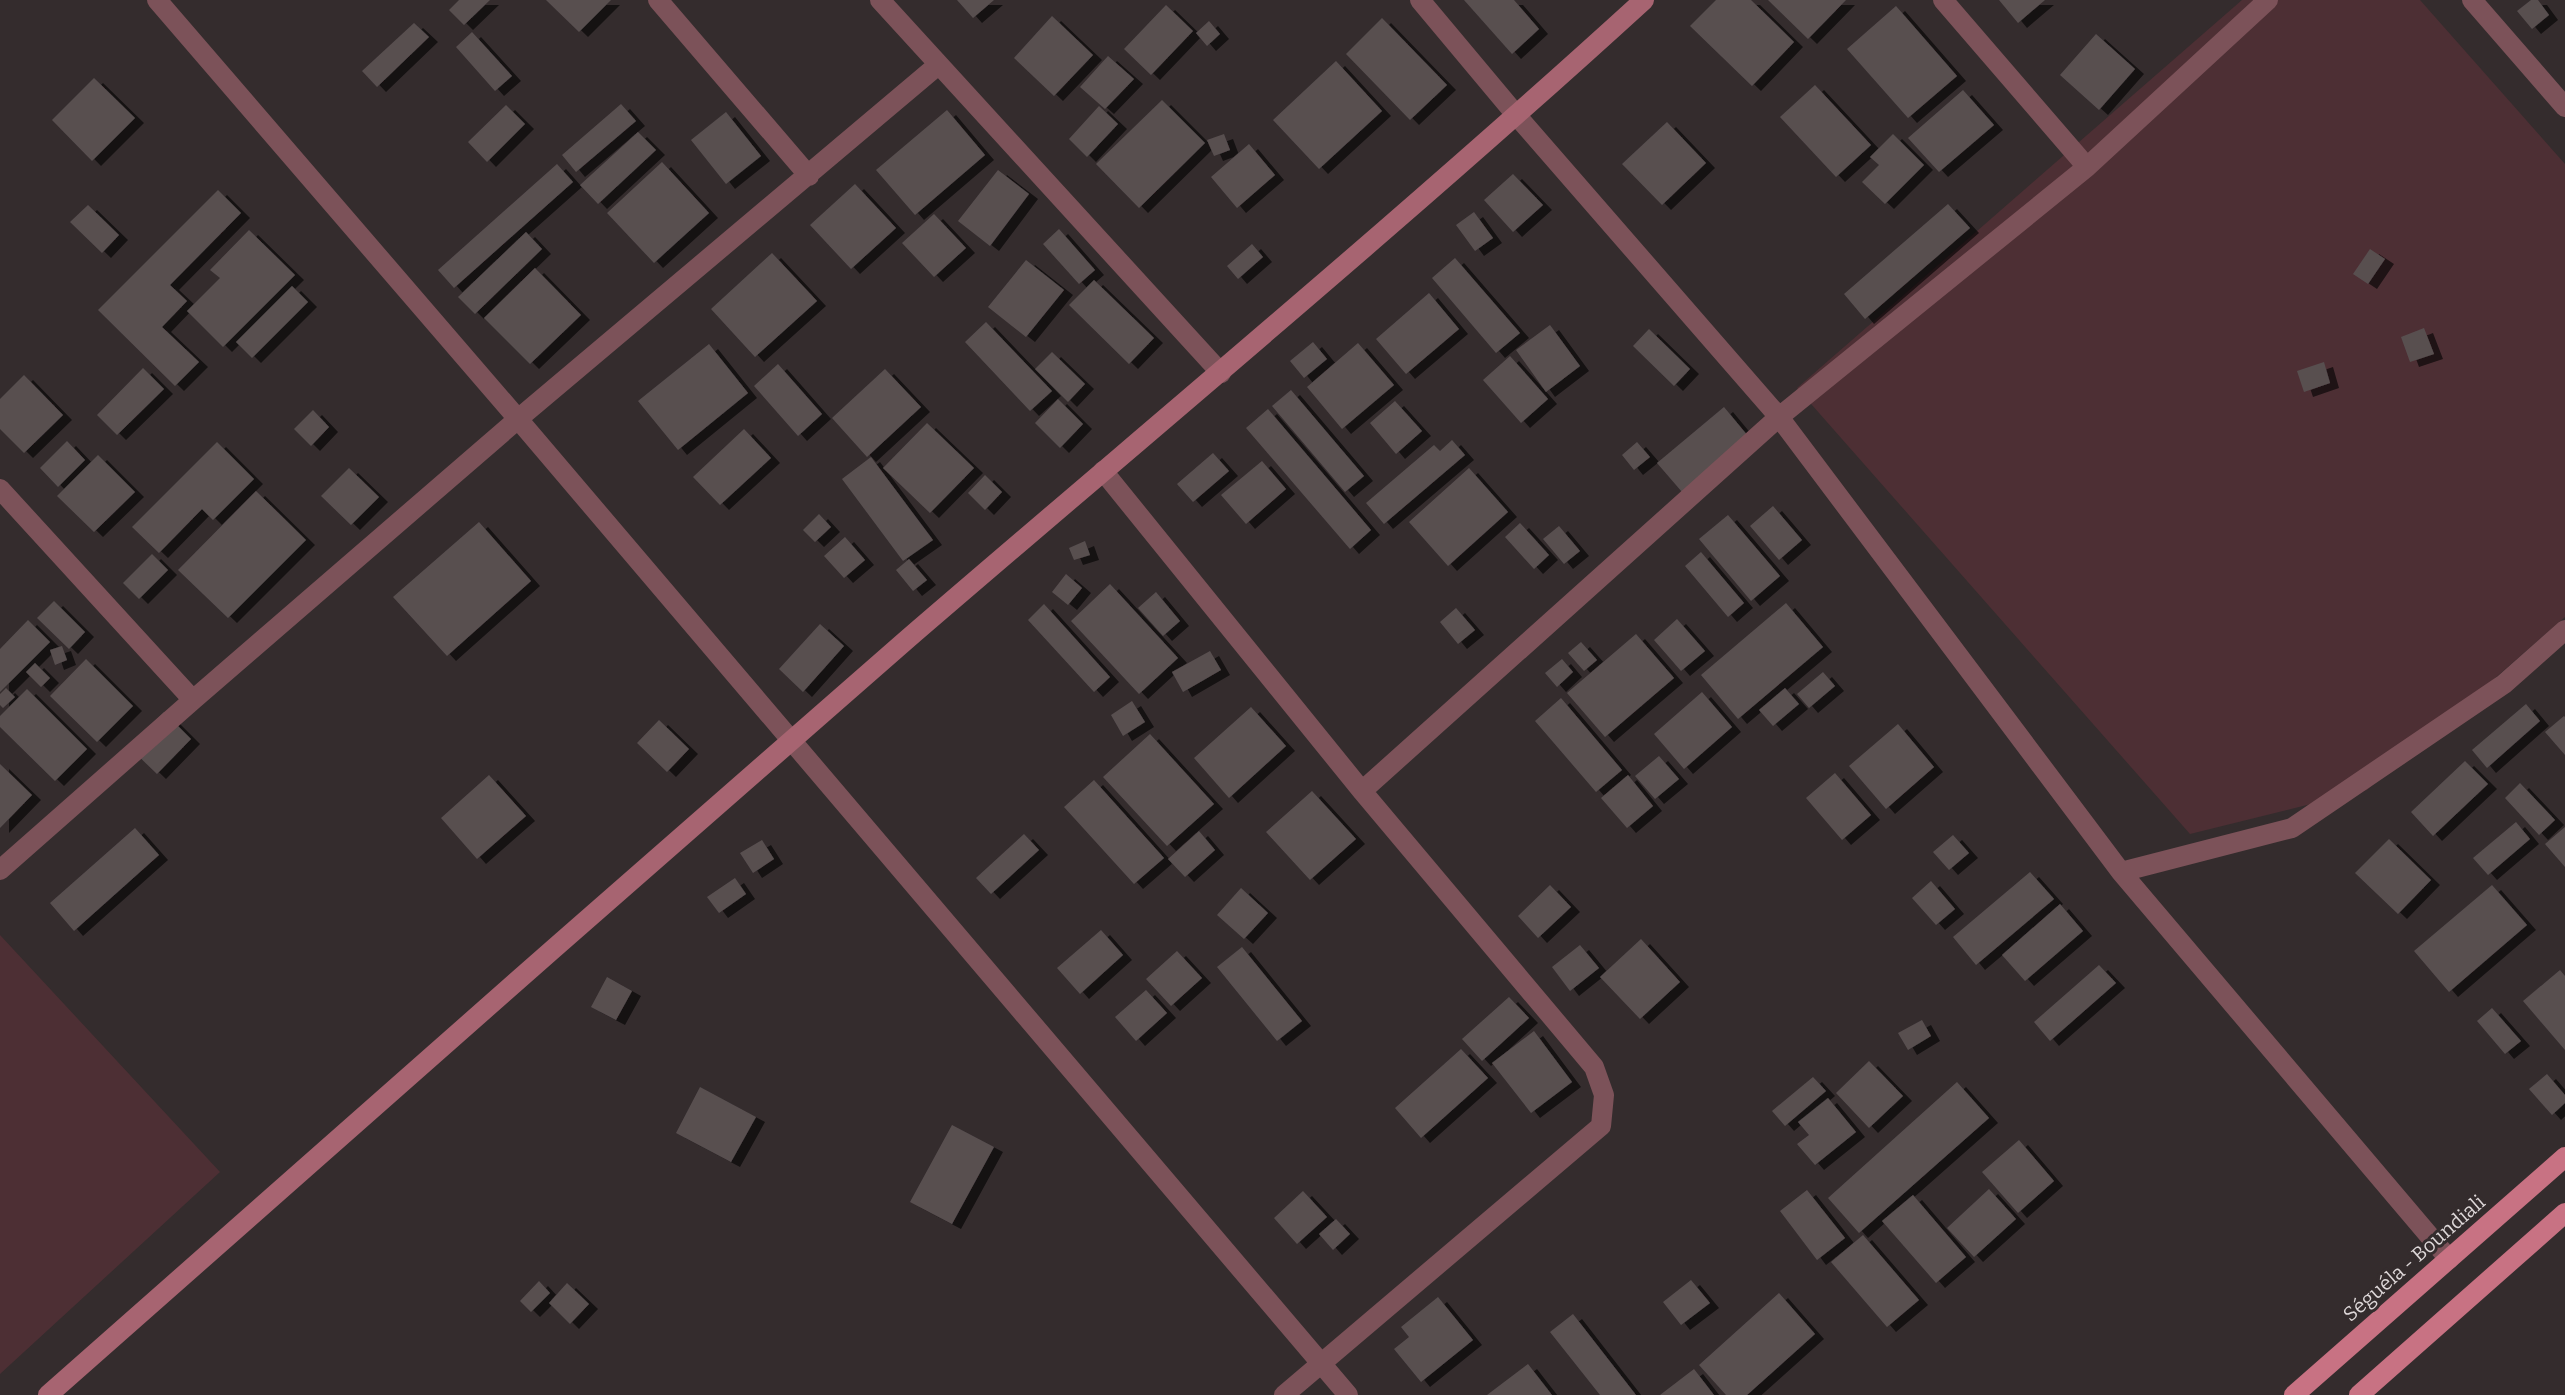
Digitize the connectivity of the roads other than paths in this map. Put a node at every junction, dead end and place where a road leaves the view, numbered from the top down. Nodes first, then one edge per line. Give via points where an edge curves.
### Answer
1 (157, 0) edge
2 (658, 0) edge
3 (880, 0) edge
4 (1420, 0) edge
5 (1644, 0) edge
6 (1943, 0) edge
7 (2268, 0) edge
8 (2472, 0) edge
9 (938, 65) junction
10 (2565, 107) edge
11 (1517, 116) junction
12 (2087, 167) junction
13 (809, 176) junction
14 (1221, 373) junction
15 (1779, 417) junction
16 (518, 419) junction
17 (1103, 471) junction
18 (0, 489) edge
19 (2565, 630) edge
20 (193, 700) junction
21 (791, 740) junction
22 (1362, 791) junction
23 (0, 870) edge
24 (2121, 872) junction
25 (2565, 1157) edge
26 (2565, 1213) edge
27 (2449, 1259) junction
28 (1321, 1362) junction
29 (48, 1395) edge
30 (1284, 1395) edge
31 (1348, 1395) edge
32 (2294, 1395) edge
33 (2359, 1395) edge

1 - 16 street
2 - 13 street
3 - 9 street
4 - 11 street
5 - 11 street
6 - 12 street
7 - 12 street
8 - 10 street
9 - 13 street
9 - 14 street
11 - 14 street
11 - 15 street
12 - 15 street
13 - 16 street
14 - 17 street
15 - 22 street
15 - 24 street
16 - 20 street
16 - 21 street
17 - 21 street
17 - 22 street
18 - 20 street
19 - 24 street via 2504,684 2292,828
20 - 23 street
21 - 28 street
21 - 29 street
22 - 28 street via 1594,1067 1604,1095 1601,1126
24 - 27 street
25 - 27 main road, Séguéla - Boundiali
26 - 33 main road
27 - 32 main road, Séguéla - Boundiali
28 - 30 street
28 - 31 street

